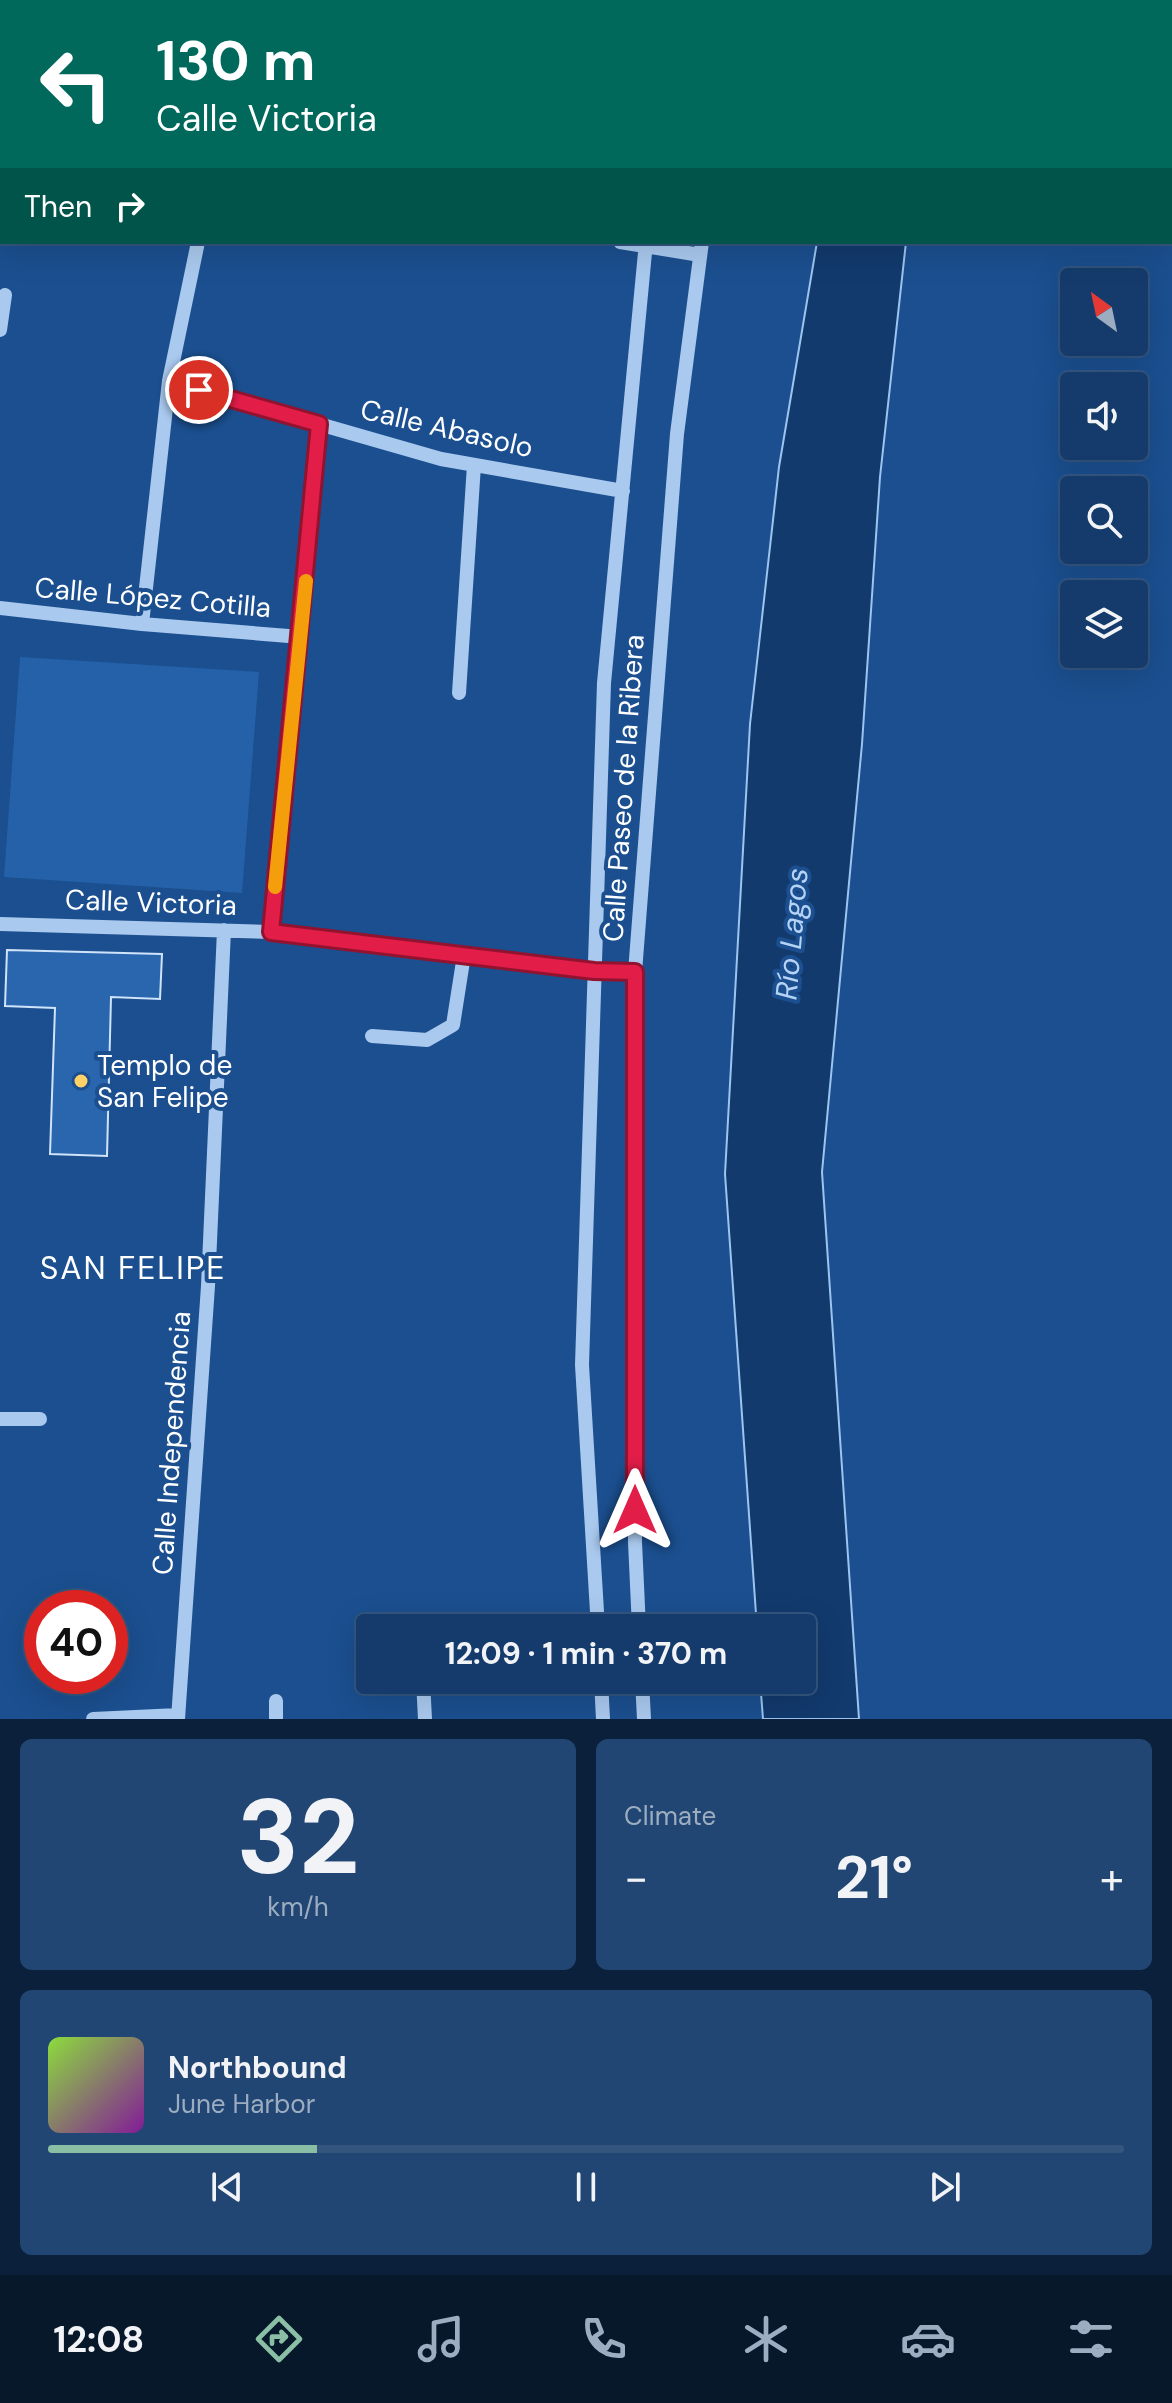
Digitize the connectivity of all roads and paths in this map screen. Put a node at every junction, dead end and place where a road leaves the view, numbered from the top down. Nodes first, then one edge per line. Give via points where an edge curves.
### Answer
1 (198, 244) edge
2 (645, 244) edge
3 (701, 249) edge
4 (5, 295) dead end
5 (0, 330) edge
6 (169, 381) junction
7 (319, 424) junction
8 (474, 465) junction
9 (623, 491) junction
10 (0, 608) edge
11 (142, 624) junction
12 (301, 637) junction
13 (459, 693) dead end
14 (0, 924) edge
15 (224, 930) junction
16 (271, 932) junction
17 (464, 955) junction
18 (594, 971) junction
19 (635, 972) junction
20 (372, 1036) dead end
21 (0, 1419) edge
22 (40, 1419) dead end
23 (597, 1614) edge
24 (638, 1614) edge
25 (424, 1694) edge
26 (602, 1694) edge
27 (643, 1694) edge
28 (276, 1701) dead end
29 (178, 1717) edge
30 (93, 1719) edge
31 (276, 1719) edge
32 (425, 1719) edge
33 (603, 1719) edge
34 (644, 1719) edge

1 - 6 street
2 - 3 street
2 - 9 street, Calle Paseo de la Ribera
3 - 19 street, Calle Paseo de la Ribera via 677,434
4 - 5 street
6 - 7 street, Calle Abasolo
6 - 11 street
7 - 8 street, Calle Abasolo
7 - 12 street
8 - 9 street, Calle Abasolo
8 - 13 street
9 - 18 street, Calle Paseo de la Ribera via 604,683
10 - 11 street, Calle López Cotilla
11 - 12 street, Calle López Cotilla
12 - 16 street
14 - 15 street, Calle Victoria
15 - 16 street, Calle Victoria
15 - 29 street, Calle Independencia via 208,1286
16 - 17 street, Calle Victoria
17 - 18 street, Calle Victoria
17 - 20 street via 453,1025 427,1040
18 - 19 street, Calle Victoria
18 - 23 street, Calle Paseo de la Ribera via 582,1365
19 - 24 street, Calle Paseo de la Ribera
21 - 22 street
25 - 32 street
26 - 33 street
27 - 34 street
28 - 31 street
29 - 30 street

